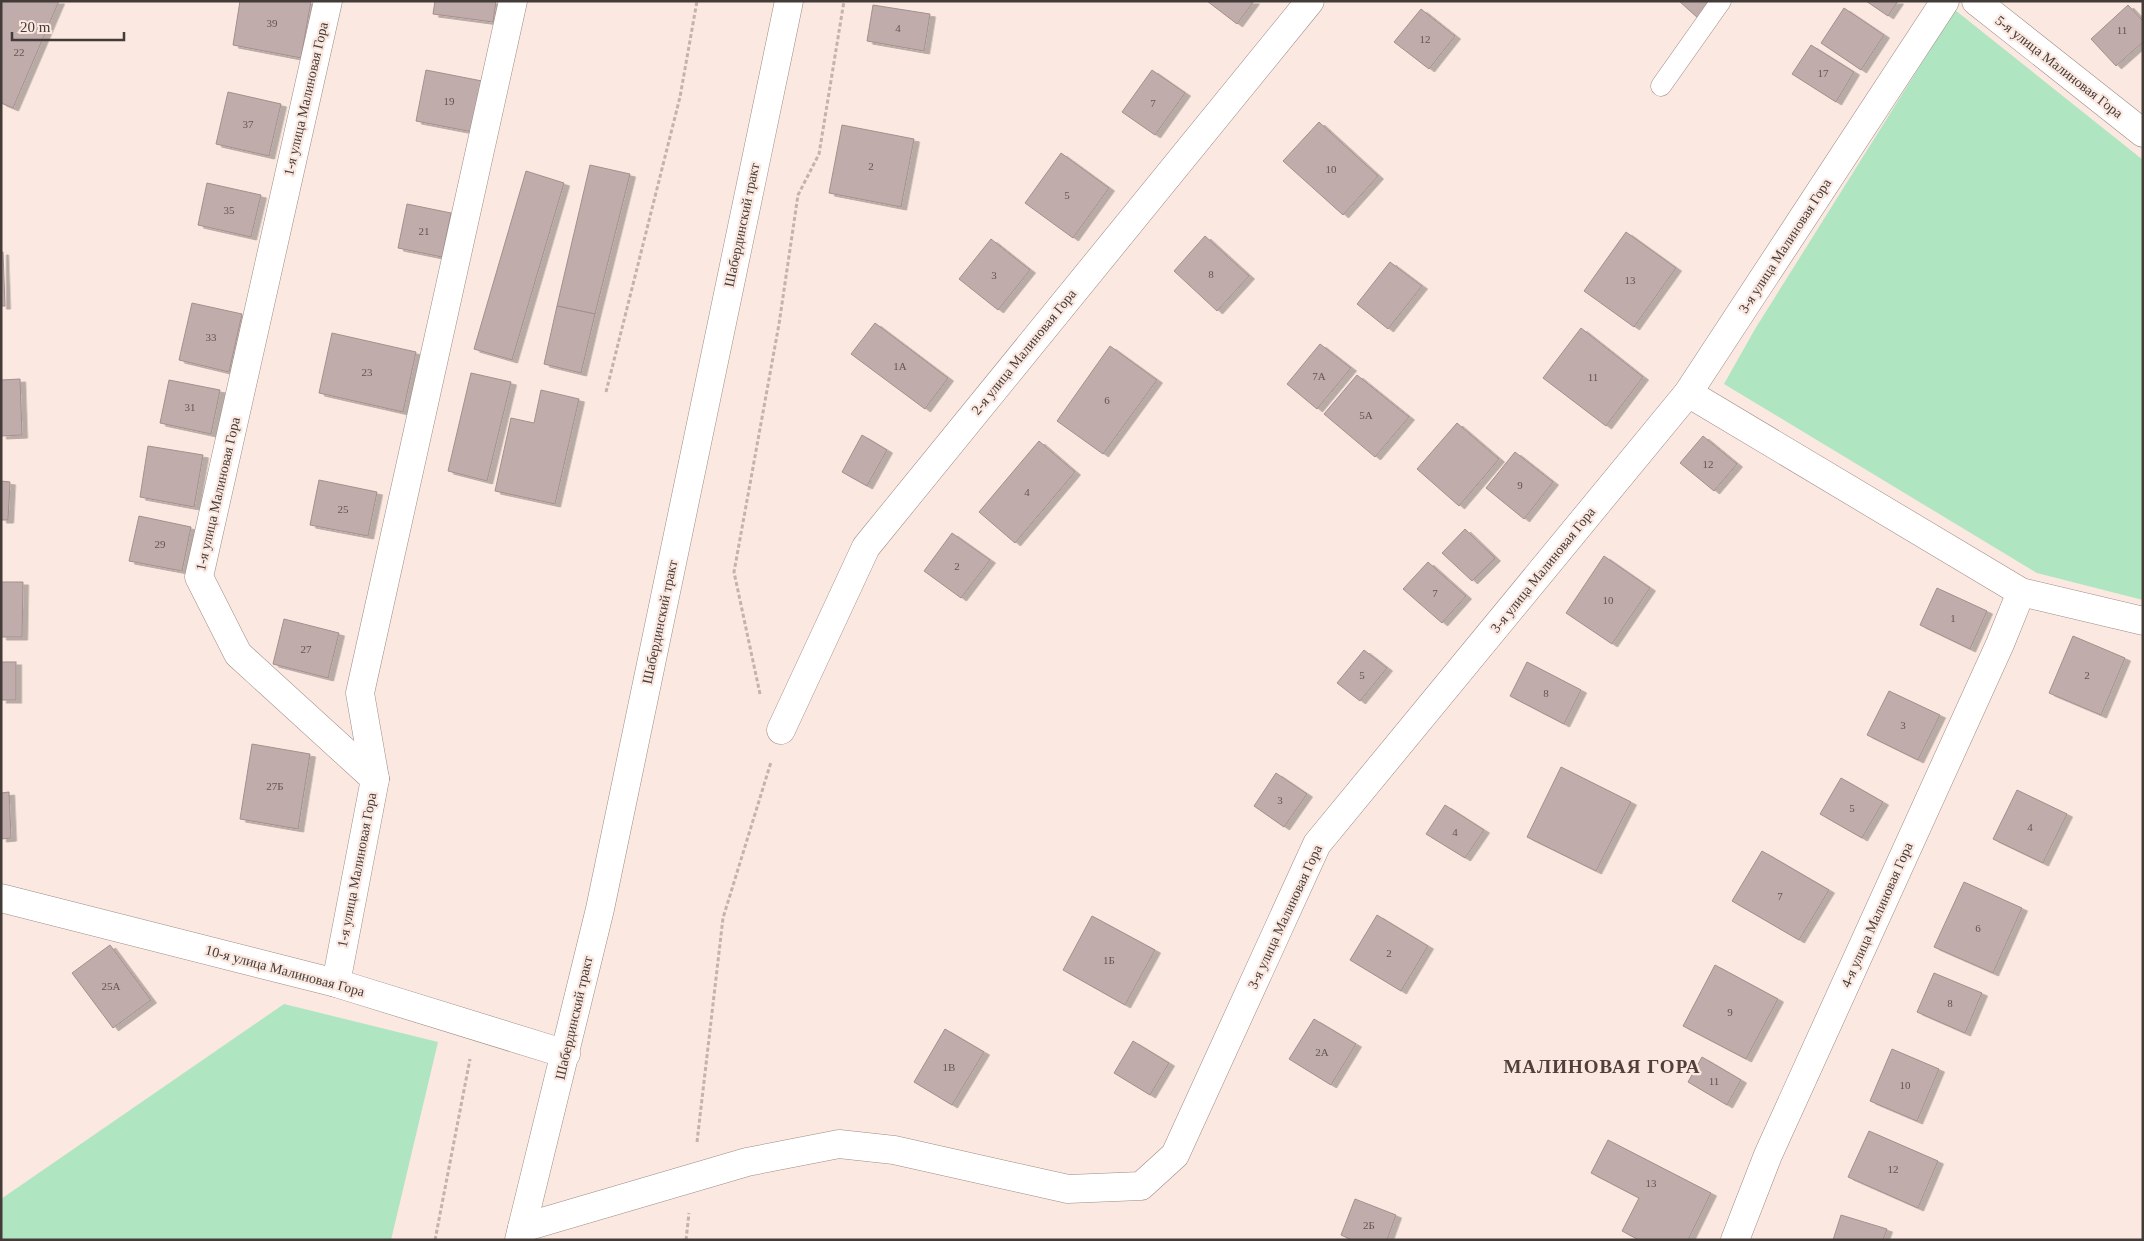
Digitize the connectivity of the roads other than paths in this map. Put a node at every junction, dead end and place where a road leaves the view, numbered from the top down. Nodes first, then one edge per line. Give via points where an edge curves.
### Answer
1 (328, 1) edge
2 (512, 1) edge
3 (789, 1) edge
4 (1310, 1) edge
5 (1721, 1) edge
6 (1945, 1) edge
7 (1976, 1) edge
8 (1661, 86) dead end
9 (2143, 133) edge
10 (1688, 393) junction
11 (2021, 592) junction
12 (2143, 621) edge
13 (781, 730) road end
14 (375, 779) junction
15 (1, 898) edge
16 (336, 983) junction
17 (566, 1054) junction
18 (520, 1234) edge
19 (1734, 1240) edge

1 - 14 street, 1-я улица Малиновая Гора via 199,577 238,654
2 - 14 street via 360,693
3 - 17 street, Шабердинский тракт via 600,909
4 - 13 street, 2-я улица Малиновая Гора via 866,547
5 - 8 lane
6 - 10 street, 3-я улица Малиновая Гора
7 - 9 street, 5-я улица Малиновая Гора
10 - 11 street
10 - 18 street, 3-я улица Малиновая Гора via 1317,844 1176,1155 1141,1186 1068,1188 894,1150 839,1144 747,1162
11 - 12 street
11 - 19 street, 4-я улица Малиновая Гора via 1768,1155
14 - 16 street, 1-я улица Малиновая Гора
15 - 16 street, 10-я улица Малиновая Гора
16 - 17 street, 10-я улица Малиновая Гора
17 - 18 street, Шабердинский тракт

